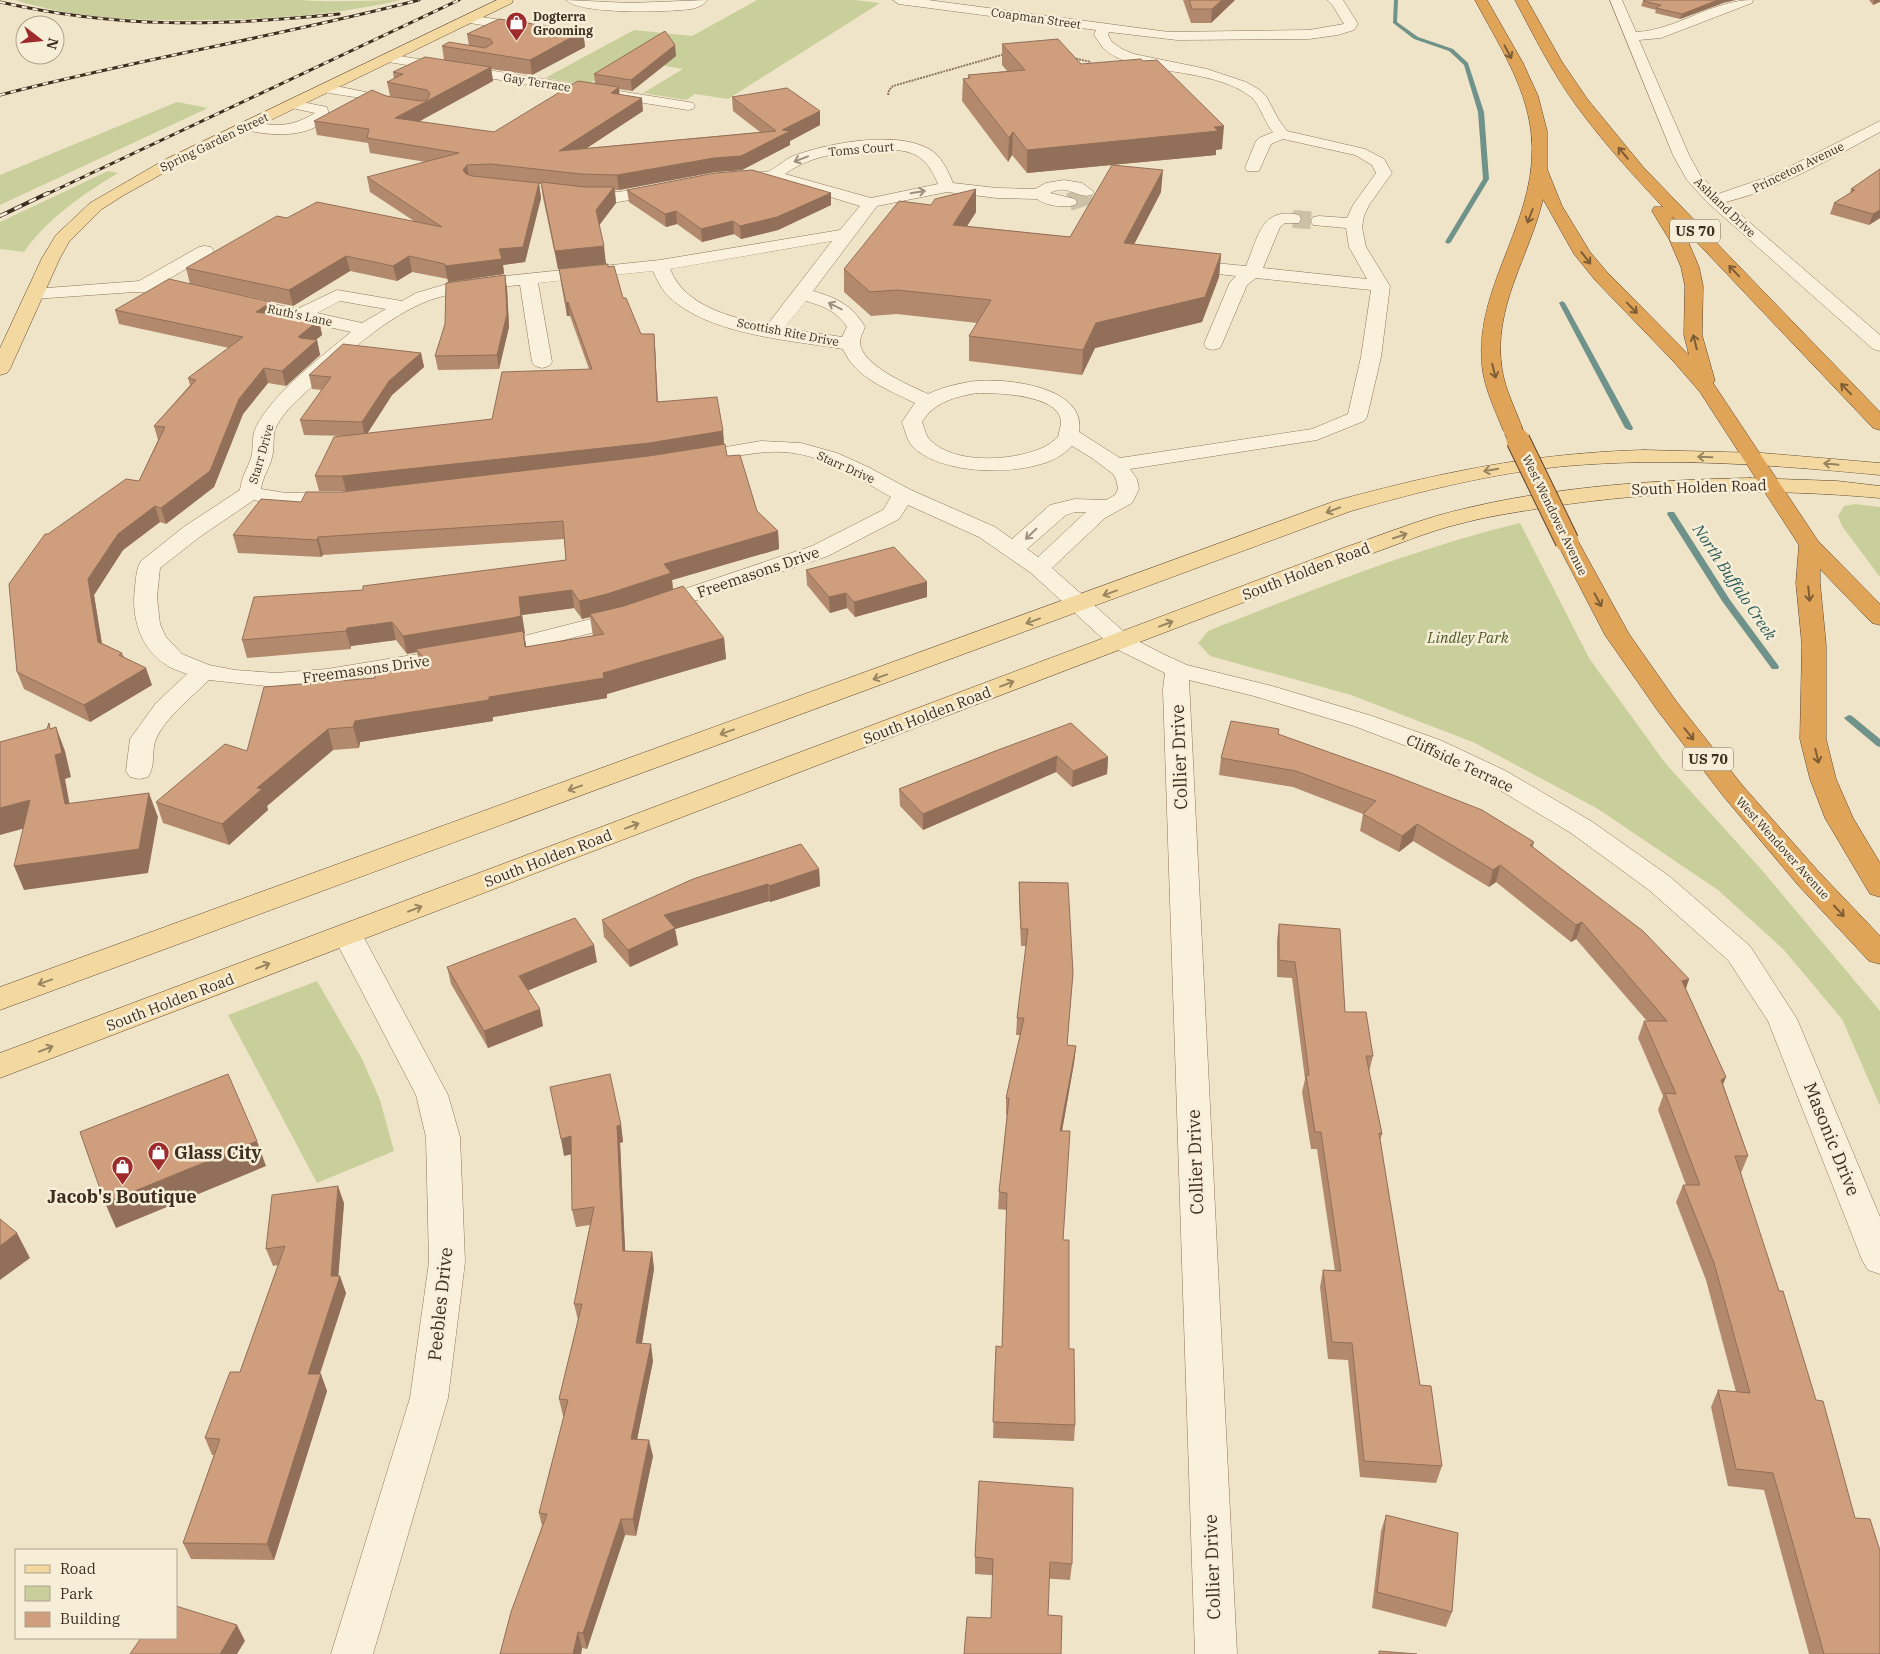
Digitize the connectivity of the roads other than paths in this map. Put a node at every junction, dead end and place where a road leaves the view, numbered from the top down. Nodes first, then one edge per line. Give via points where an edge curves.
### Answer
1 (508, 0) edge
2 (572, 0) edge
3 (700, 0) edge
4 (898, 0) edge
5 (1332, 0) edge
6 (1481, 0) edge
7 (1521, 0) edge
8 (1616, 0) edge
9 (1747, 0) edge
10 (468, 19) junction
11 (505, 24) junction
12 (1104, 28) junction
13 (540, 30) edge
14 (480, 36) edge
15 (1630, 36) junction
16 (387, 58) junction
17 (505, 61) edge
18 (481, 73) junction
19 (326, 88) junction
20 (292, 104) junction
21 (688, 106) dead end
22 (415, 108) edge
23 (247, 126) junction
24 (1880, 126) edge
25 (1282, 134) junction
26 (1253, 168) dead end
27 (1539, 168) junction
28 (1638, 171) junction
29 (748, 176) edge
30 (771, 177) junction
31 (678, 187) edge
32 (946, 187) junction
33 (1086, 192) tunnel mouth
34 (1042, 194) junction
35 (566, 195) edge
36 (1714, 200) junction
37 (1069, 202) tunnel mouth
38 (871, 203) junction
39 (1293, 219) tunnel mouth
40 (1319, 221) tunnel mouth
41 (1352, 223) junction
42 (846, 234) junction
43 (205, 251) dead end
44 (1162, 263) edge
45 (660, 265) junction
46 (1252, 272) junction
47 (528, 278) junction
48 (144, 285) junction
49 (1381, 286) junction
50 (34, 294) junction
51 (802, 294) junction
52 (402, 306) junction
53 (299, 315) junction
54 (365, 329) junction
55 (772, 331) junction
56 (850, 344) junction
57 (1213, 344) dead end
58 (1880, 344) edge
59 (542, 362) dead end
60 (0, 369) edge
61 (1708, 389) junction
62 (928, 402) junction
63 (1880, 424) edge
64 (1070, 435) junction
65 (1754, 459) junction
66 (670, 462) edge
67 (1116, 465) junction
68 (1880, 469) edge
69 (1770, 484) junction
70 (1880, 492) edge
71 (250, 493) junction
72 (903, 495) junction
73 (356, 499) edge
74 (1105, 506) junction
75 (1058, 510) junction
76 (1087, 522) junction
77 (1810, 545) junction
78 (1013, 550) junction
79 (1039, 568) junction
80 (1078, 605) junction
81 (1880, 618) edge
82 (1121, 642) junction
83 (1178, 670) junction
84 (204, 672) junction
85 (139, 771) dead end
86 (1880, 887) edge
87 (347, 934) junction
88 (1880, 954) edge
89 (0, 998) edge
90 (1782, 1020) joint
91 (0, 1066) edge
92 (1880, 1260) edge
93 (352, 1654) edge
94 (1216, 1654) edge

1 - 10 main road, Spring Garden Street
2 - 3 street via 604,7 691,5
4 - 12 street, Coapman Street
5 - 12 street, Coapman Street via 1338,3 1351,24 1332,33 1188,36
6 -> 27 highway, West Wendover Avenue / US 70 via 1532,102 1539,131
28 -> 7 highway, US 70 via 1582,103
8 - 15 street, Ashland Drive
9 - 15 street via 1656,35
10 - 11 street
10 - 16 main road, Spring Garden Street
11 - 13 street
11 - 14 street
12 - 25 street via 1105,43 1116,51 1218,76 1256,94 1267,105 1270,118
15 - 36 street, Ashland Drive via 1681,155 1693,177
16 - 18 street, Gay Terrace
16 - 19 main road, Spring Garden Street
17 - 18 street
18 - 21 street, Gay Terrace
19 - 20 main road, Spring Garden Street
19 - 22 street
20 - 23 main road, Spring Garden Street
20 - 23 street via 322,110 322,115 298,128
23 - 50 main road, Spring Garden Street via 143,177 96,206 62,239
24 - 36 street, Princeton Avenue via 1766,185
25 - 26 street via 1264,141
25 - 41 street via 1360,152 1378,162 1384,173 1360,205
27 -> 61 highway via 1554,206 1583,254
27 -> 88 highway, West Wendover Avenue / US 70, bridge via 1532,209 1501,290 1492,327 1491,360 1513,430 1617,636 1733,791 1808,878
61 -> 28 highway via 1693,335 1694,286 1690,267 1678,239
63 -> 28 highway, US 70
29 - 30 street
32 -> 30 street, Toms Court via 925,152 906,145 816,154 789,164
30 - 38 street via 805,183 855,201
31 - 35 street via 618,197
32 - 34 street via 997,194
38 -> 32 street
33 - 34 street via 1071,185 1056,185 1044,189
34 - 37 street via 1048,200
36 - 58 street, Ashland Drive
38 - 42 street
39 - 46 street via 1281,218 1273,224
40 - 41 street
41 - 49 street via 1362,258
42 - 45 street
42 - 51 street
43 - 48 street
44 - 46 street
45 - 47 street
45 - 55 street, Scottish Rite Drive via 675,293 694,306 724,319
46 - 49 street
46 - 57 street via 1239,282
47 - 52 street via 457,286
47 - 59 street
48 - 50 street, Ruth's Lane
48 - 53 street, Ruth's Lane via 170,286
49 - 67 street via 1371,357 1357,418 1317,434
50 - 60 main road, Spring Garden Street
51 - 55 street
56 -> 51 street, Scottish Rite Drive via 856,327 850,314 834,304
52 - 53 street via 337,295
52 - 54 street
53 - 54 street, Ruth's Lane
54 - 71 street, Starr Drive via 292,394 272,417 265,429 262,457 252,476
55 - 56 street, Scottish Rite Drive
56 - 62 street, Scottish Rite Drive via 864,366
61 - 65 highway
62 - 64 street via 977,387 1005,387 1032,392 1054,401 1068,414 1072,428
62 - 64 street via 912,422 915,437 930,450 952,460 981,465 1036,459 1051,452
64 - 67 street
68 -> 65 main road, South Holden Road
65 - 69 highway
65 -> 80 main road, South Holden Road via 1616,456 1456,476 1343,506
66 - 72 street, Starr Drive via 761,447 794,447 846,464
67 - 74 street via 1129,480 1128,492 1123,500
69 - 70 main road, South Holden Road
69 - 77 highway
82 -> 69 main road, South Holden Road via 1354,552 1444,521 1597,493
71 - 73 street, Starr Drive via 286,500
71 - 84 street, Freemasons Drive via 193,531 149,566 145,597 148,624 155,640 173,659
72 - 78 street, Starr Drive via 988,532
72 - 84 street, Freemasons Drive via 891,514 820,551 599,624 516,645 327,676 276,680 235,678
74 - 75 street via 1067,506
74 - 76 street
75 - 76 street
75 -> 78 street
76 - 79 street
77 - 81 highway
77 -> 86 highway via 1808,583 1814,645 1813,739 1823,779 1840,818
78 - 79 street, Starr Drive
79 - 80 street, Starr Drive
80 - 82 street, Cliffside Terrace
80 -> 89 main road, South Holden Road
82 - 83 street, Cliffside Terrace
87 -> 82 main road, South Holden Road
83 - 90 street, Cliffside Terrace via 1263,691 1363,722 1431,746 1497,777 1581,827 1666,890 1739,953
83 - 94 street, Collier Drive via 1177,718
84 - 85 street via 165,708 143,739
91 -> 87 main road, South Holden Road
87 - 93 street, Peebles Drive via 432,1095 443,1138 447,1262 429,1398
90 - 92 street, Masonic Drive

